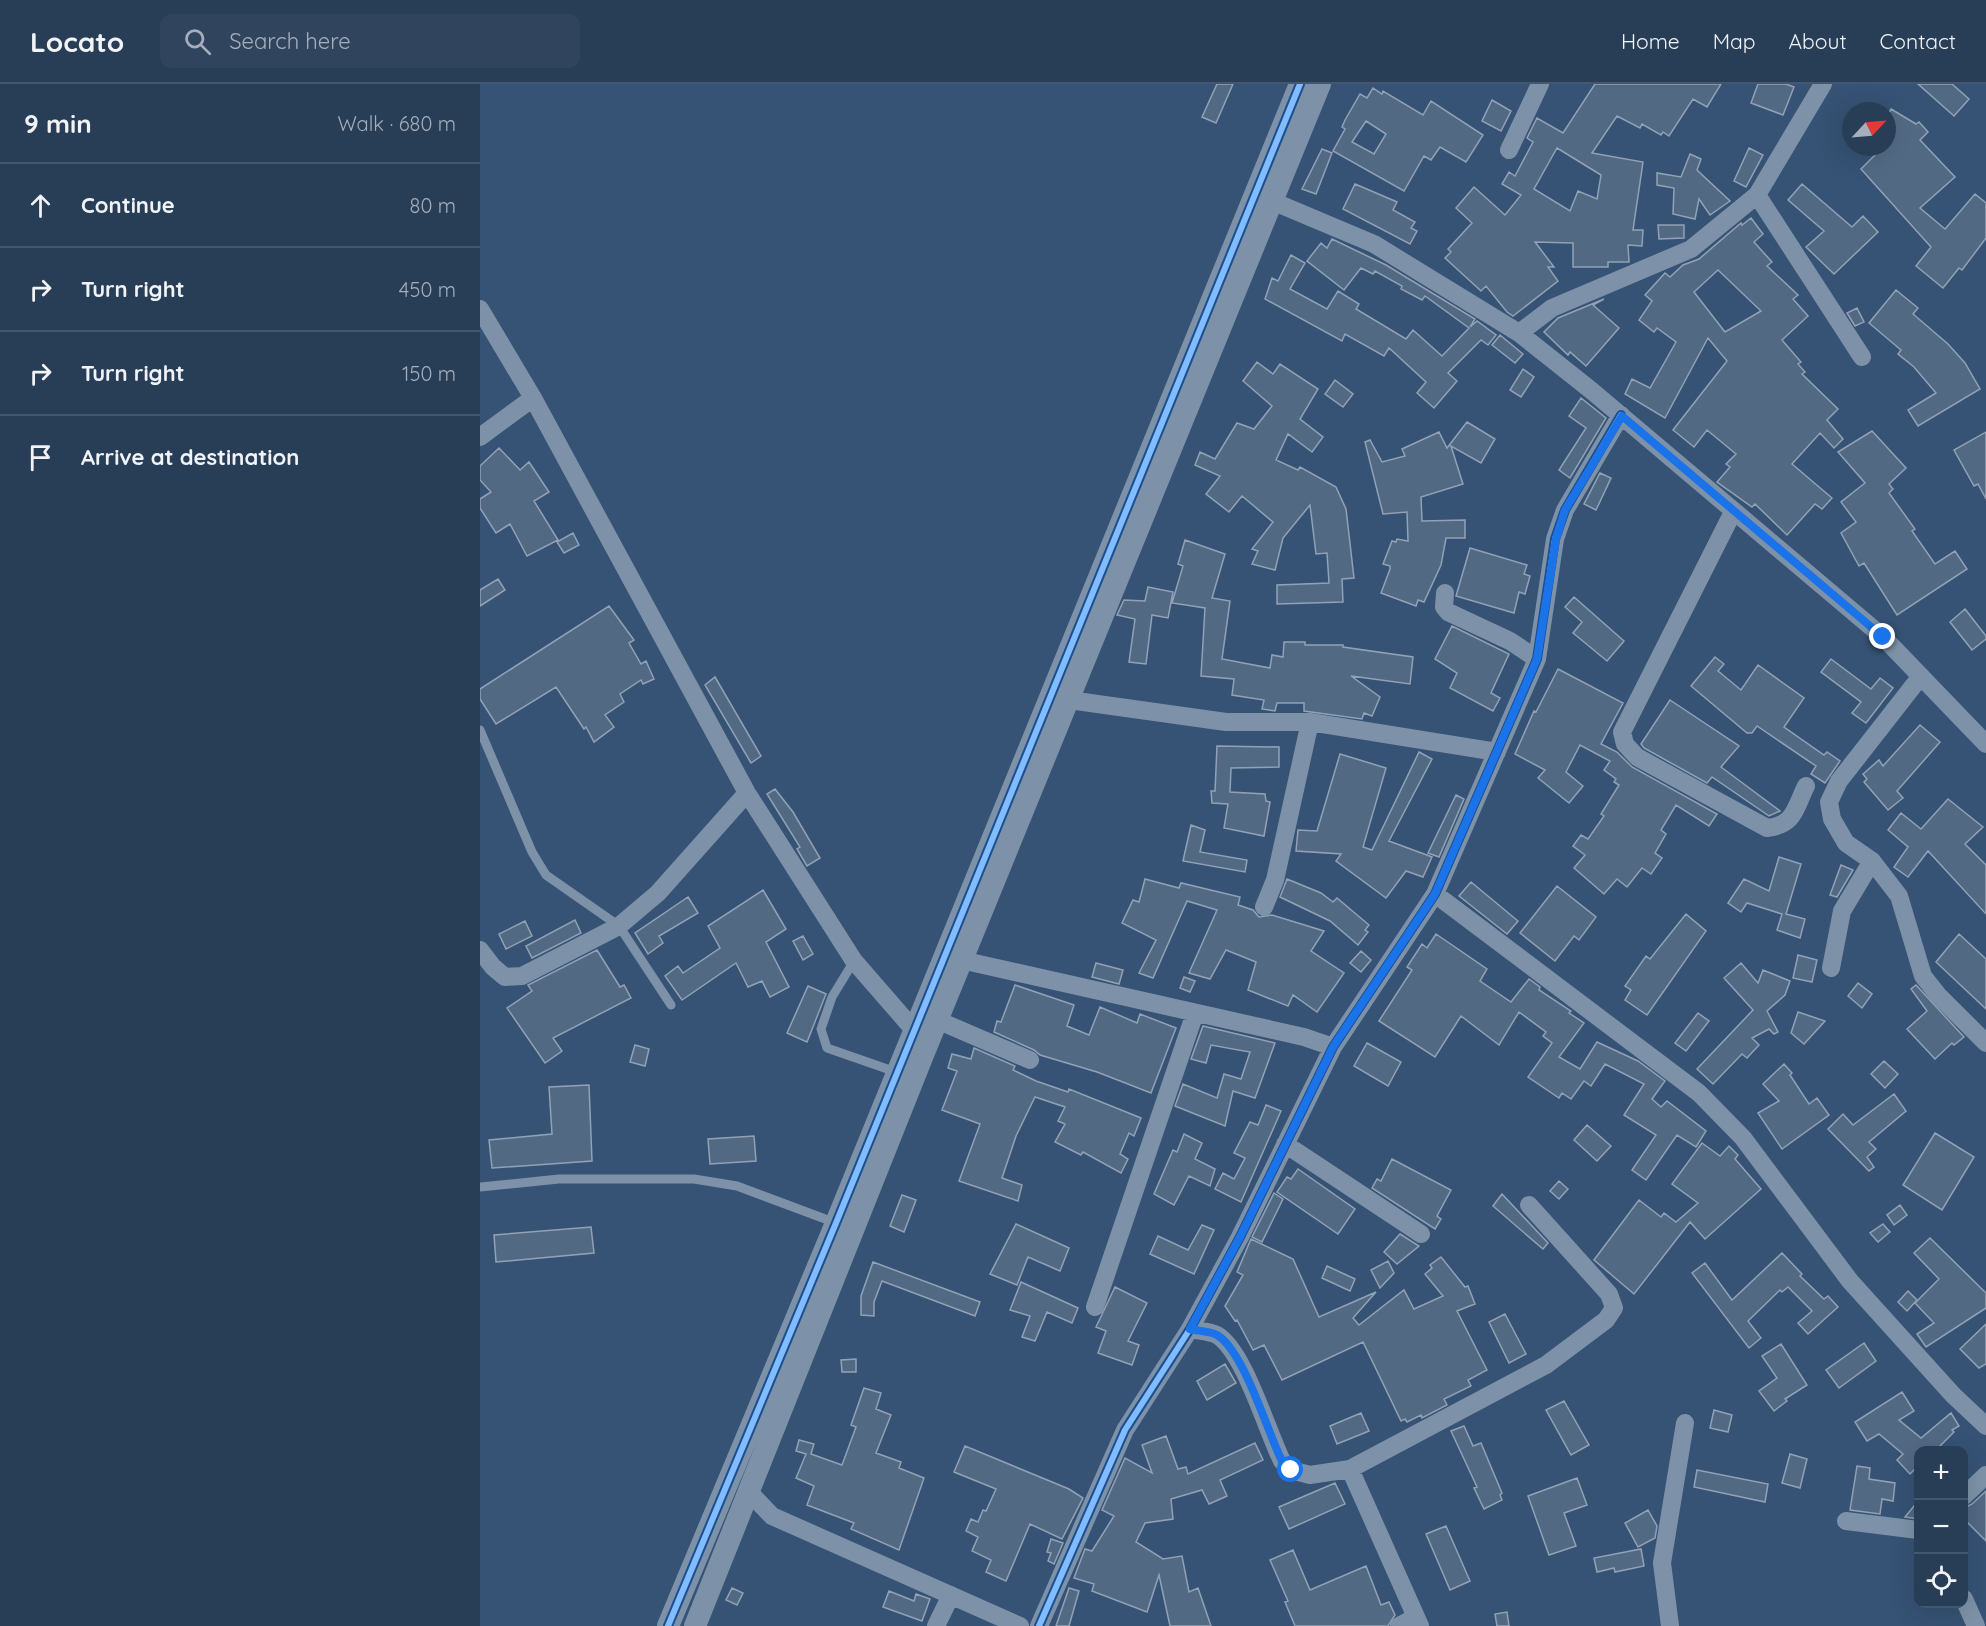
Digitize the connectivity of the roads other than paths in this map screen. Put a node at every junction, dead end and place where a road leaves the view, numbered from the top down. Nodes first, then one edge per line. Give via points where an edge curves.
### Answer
1 (1320, 84) edge
2 (1540, 84) edge
3 (1823, 84) edge
4 (1297, 86) edge
5 (1509, 150) dead end
6 (1757, 195) junction
7 (1272, 201) junction
8 (480, 309) edge
9 (1519, 333) junction
10 (1862, 357) dead end
11 (533, 398) junction
12 (1622, 416) junction
13 (480, 437) edge
14 (1732, 512) junction
15 (1445, 593) dead end
16 (1537, 659) junction
17 (1921, 676) junction
18 (1069, 700) junction
19 (1310, 723) junction
20 (480, 730) edge
21 (1986, 744) edge
22 (1497, 752) junction
23 (1806, 786) dead end
24 (747, 793) junction
25 (1872, 861) junction
26 (1435, 894) junction
27 (1264, 907) dead end
28 (619, 926) junction
29 (480, 950) edge
30 (961, 960) junction
31 (854, 961) junction
32 (1831, 968) dead end
33 (671, 1005) dead end
34 (1195, 1013) junction
35 (937, 1020) junction
36 (914, 1030) junction
37 (1986, 1043) edge
38 (1333, 1047) junction
39 (1030, 1059) dead end
40 (896, 1072) junction
41 (1286, 1144) junction
42 (480, 1187) edge
43 (1529, 1205) dead end
44 (836, 1223) junction
45 (1421, 1234) dead end
46 (1095, 1308) dead end
47 (1190, 1329) junction
48 (1685, 1423) dead end
49 (1986, 1426) edge
50 (1350, 1469) junction
51 (1986, 1474) edge
52 (1968, 1492) edge
53 (750, 1493) junction
54 (1846, 1521) dead end
55 (1914, 1530) edge
56 (951, 1595) junction
57 (1968, 1608) edge
58 (1418, 1621) edge
59 (668, 1626) edge
60 (696, 1626) edge
61 (936, 1626) edge
62 (1020, 1626) edge
63 (1039, 1626) edge
64 (1399, 1626) edge
65 (1670, 1626) edge
66 (1976, 1626) edge

1 - 7 street
2 - 5 street
3 - 6 street
4 - 36 street
6 - 9 street via 1691,249 1552,308
6 - 10 street
7 - 9 street via 1374,244
7 - 18 street
8 - 11 street
9 - 12 street
11 - 13 street
11 - 24 street
12 - 14 street
12 - 16 street via 1565,510 1556,539
14 - 17 street via 1883,637
14 - 23 street via 1622,732 1625,744 1637,757 1767,828 1788,823
15 - 16 street via 1443,607 1448,612 1510,641
16 - 22 street
17 - 21 street
17 - 25 street via 1839,781 1829,802 1832,819 1845,843
18 - 19 street via 1226,722
18 - 30 street
19 - 22 street
19 - 27 street via 1275,880
20 - 28 lane via 532,852 546,875
22 - 26 street
24 - 28 street via 658,893
24 - 31 street
25 - 32 street via 1842,911
25 - 37 street via 1899,896 1923,976
26 - 38 street
26 - 49 street via 1699,1093 1743,1138 1850,1281
28 - 29 street via 522,976 505,977
28 - 33 lane
30 - 34 street
30 - 35 street
31 - 36 street
31 - 40 lane via 832,997 821,1029 827,1048
34 - 38 street
34 - 46 street
35 - 39 street
35 - 53 street
36 - 40 street
38 - 41 street
40 - 44 street
41 - 45 street
41 - 47 street
42 - 44 lane via 559,1179 694,1179 737,1186
43 - 50 street via 1609,1294 1614,1308 1606,1320 1546,1365
44 - 59 street
47 - 50 street via 1215,1334 1226,1342 1241,1365 1282,1461 1291,1470 1310,1475
47 - 63 street via 1125,1430
48 - 65 street via 1662,1563
50 - 58 street
51 - 52 street
53 - 56 street via 772,1516
53 - 60 street
54 - 55 street
56 - 61 street
56 - 62 street
57 - 66 street
58 - 64 street

